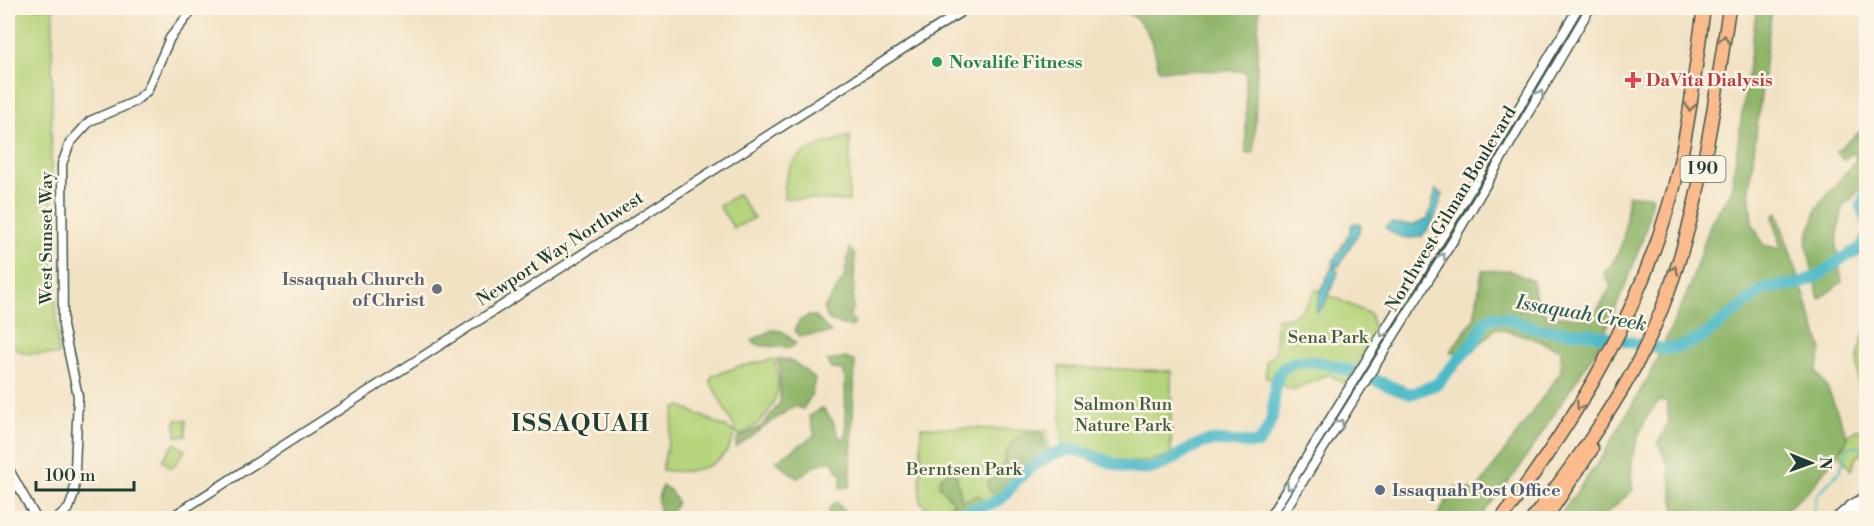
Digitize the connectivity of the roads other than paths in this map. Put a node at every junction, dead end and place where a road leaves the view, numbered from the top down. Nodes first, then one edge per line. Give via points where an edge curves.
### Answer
1 (194, 8) edge
2 (967, 8) edge
3 (1578, 8) edge
4 (1590, 8) edge
5 (1704, 8) edge
6 (1729, 8) edge
7 (1374, 357) junction
8 (1620, 392) junction
9 (8, 468) edge
10 (1866, 496) edge
11 (1866, 507) edge
12 (36, 519) edge
13 (58, 519) edge
14 (170, 519) edge
15 (1269, 519) edge
16 (1280, 519) edge
17 (1502, 519) edge
18 (1533, 519) edge
19 (1546, 519) edge
20 (1836, 519) edge
21 (1844, 519) edge

1 - 13 street, West Sunset Way via 170,38 147,91 135,102 90,121 70,143 62,164 63,326 78,396 74,494 69,508
2 - 14 street, Newport Way Northwest
3 -> 7 street, Northwest Gilman Boulevard
7 -> 4 street, Northwest Gilman Boulevard via 1454,239
5 -> 17 highway, I 90 via 1678,171 1659,237 1627,319 1610,356 1564,432
8 -> 6 highway, I 90 via 1654,325 1686,235 1699,186
7 -> 15 street, Northwest Gilman Boulevard via 1352,384
16 -> 7 street, Northwest Gilman Boulevard via 1361,388
8 - 18 highway, I 90
8 - 19 highway via 1586,460
9 - 12 street
10 - 20 street
11 - 21 street

